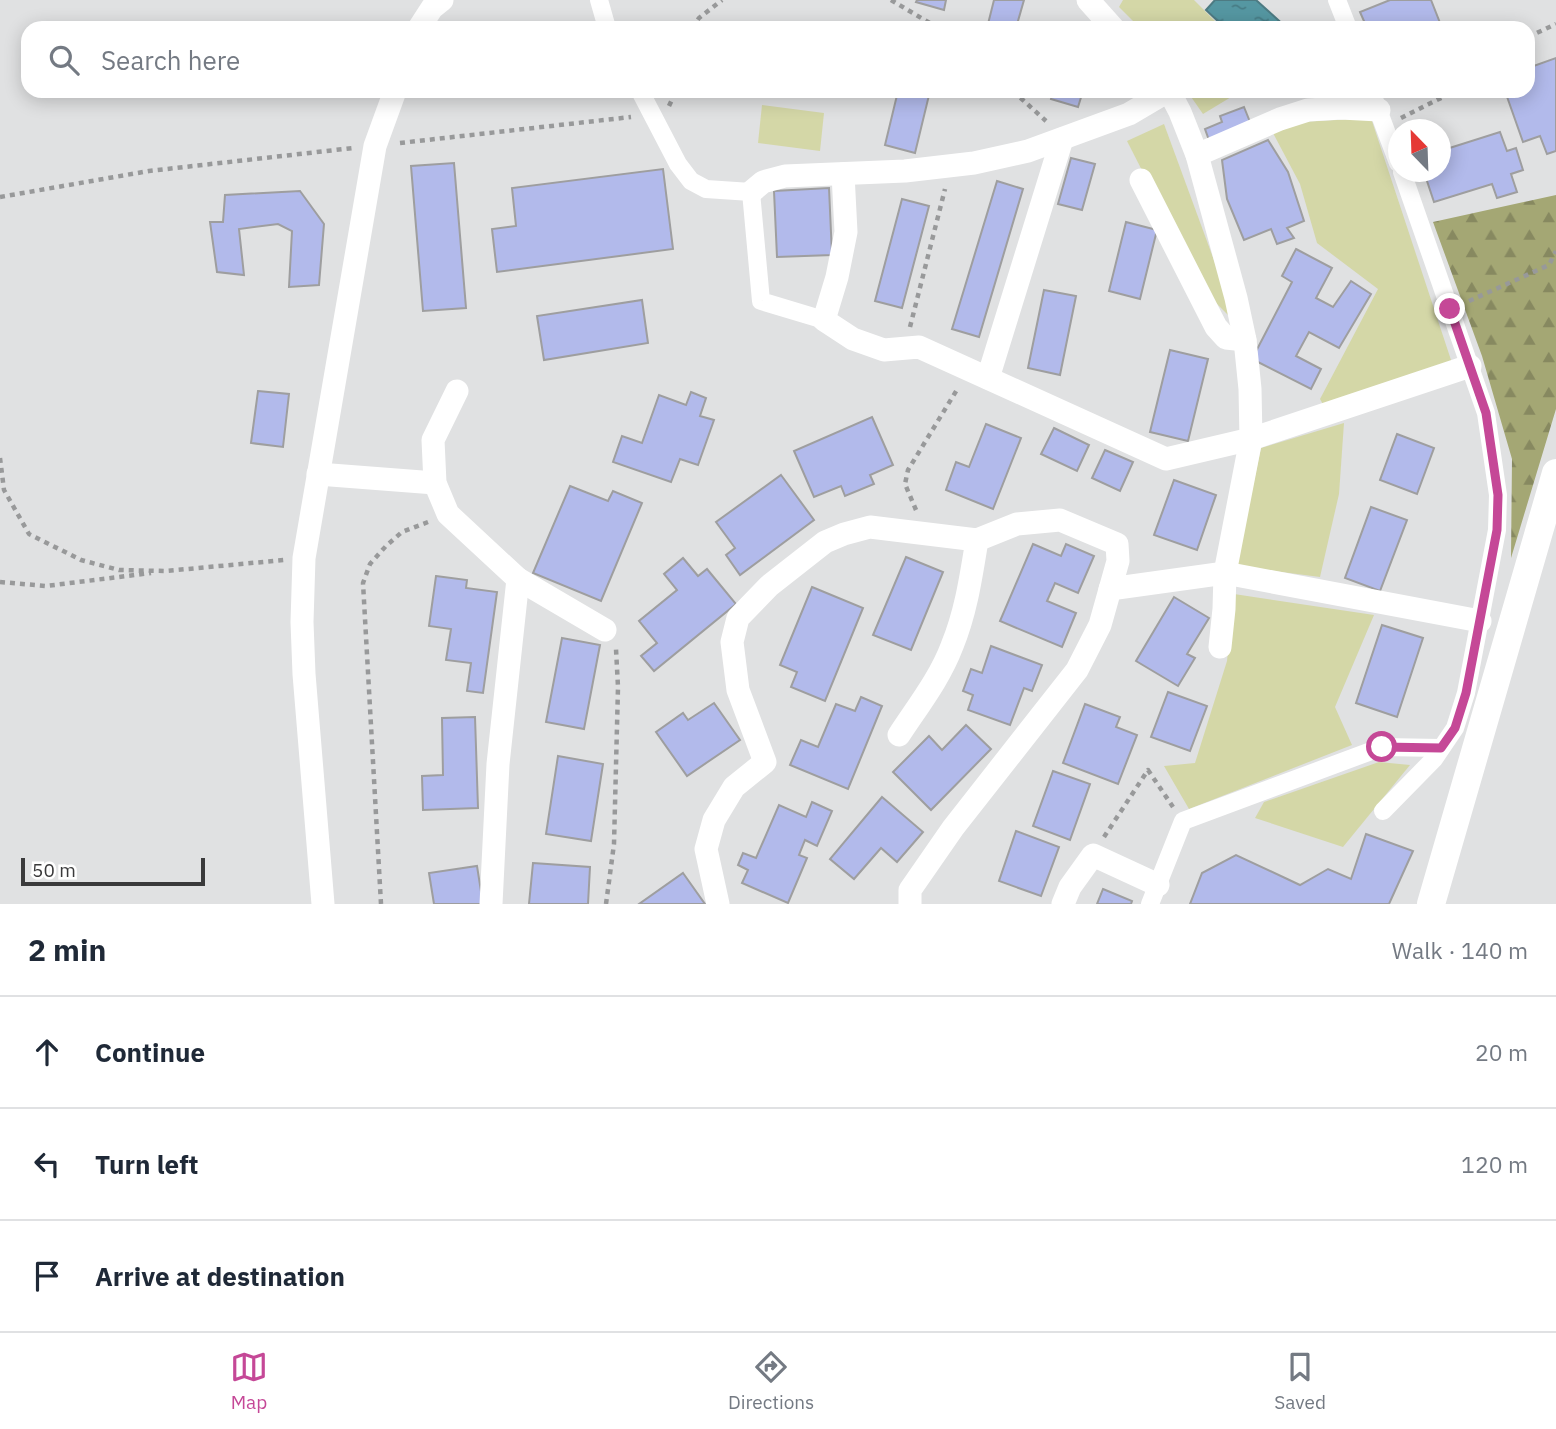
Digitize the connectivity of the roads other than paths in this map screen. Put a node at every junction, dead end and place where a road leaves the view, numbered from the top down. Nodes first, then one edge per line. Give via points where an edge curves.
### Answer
1 (442, 0) edge
2 (599, 0) edge
3 (1088, 0) edge
4 (1337, 0) edge
5 (424, 21) edge
6 (605, 21) edge
7 (1107, 21) edge
8 (1345, 21) edge
9 (392, 98) edge
10 (644, 98) edge
11 (1157, 98) edge
12 (1173, 98) edge
13 (1378, 109) edge
14 (1388, 136) edge
15 (1062, 139) junction
16 (1197, 155) junction
17 (843, 174) junction
18 (1141, 180) dead end
19 (1406, 182) edge
20 (751, 192) junction
21 (824, 320) junction
22 (1245, 340) junction
23 (1470, 366) junction
24 (979, 374) junction
25 (457, 391) dead end
26 (1251, 439) junction
27 (1556, 473) edge
28 (318, 474) junction
29 (435, 484) junction
30 (977, 540) junction
31 (1225, 573) junction
32 (518, 579) junction
33 (1111, 589) junction
34 (1480, 621) junction
35 (605, 630) road end
36 (1220, 648) dead end
37 (900, 735) dead end
38 (1441, 748) junction
39 (1384, 811) dead end
40 (1154, 895) edge
41 (323, 904) edge
42 (491, 904) edge
43 (718, 904) edge
44 (910, 904) edge
45 (1063, 904) edge
46 (1431, 904) edge

1 - 5 street
2 - 6 street
3 - 7 street
4 - 8 street
9 - 28 street via 375,146
10 - 20 street via 691,181 706,189
11 - 15 street via 1129,114
12 - 16 street
13 - 14 street
13 - 16 street via 1308,110
15 - 17 street via 974,163
15 - 24 street
16 - 22 street
17 - 20 street via 785,176 763,181
17 - 21 street via 846,232
18 - 22 street via 1216,327 1226,338
19 - 23 street
20 - 21 street via 761,301
21 - 24 street via 884,350 919,347
22 - 26 street
23 - 26 street
23 - 34 street via 1486,413 1498,495 1497,530
24 - 26 street via 1166,458
25 - 29 street via 433,440
26 - 31 street
27 - 46 street
28 - 29 street
28 - 41 street via 303,558 302,622
29 - 32 street via 448,514
30 - 33 street via 1017,524 1060,520 1117,544
30 - 37 street via 966,606 952,648
30 - 43 street via 870,527 844,534 825,542 769,586 738,618 732,642 738,690 765,762 734,787 714,820 706,849
31 - 33 street
31 - 34 street
31 - 36 street
32 - 35 street
32 - 42 street via 498,764
33 - 44 street via 1100,625 1077,670 953,828 910,890
34 - 38 street via 1466,693 1455,728
38 - 39 street
38 - 40 street via 1382,747 1184,821
40 - 45 street via 1093,855

